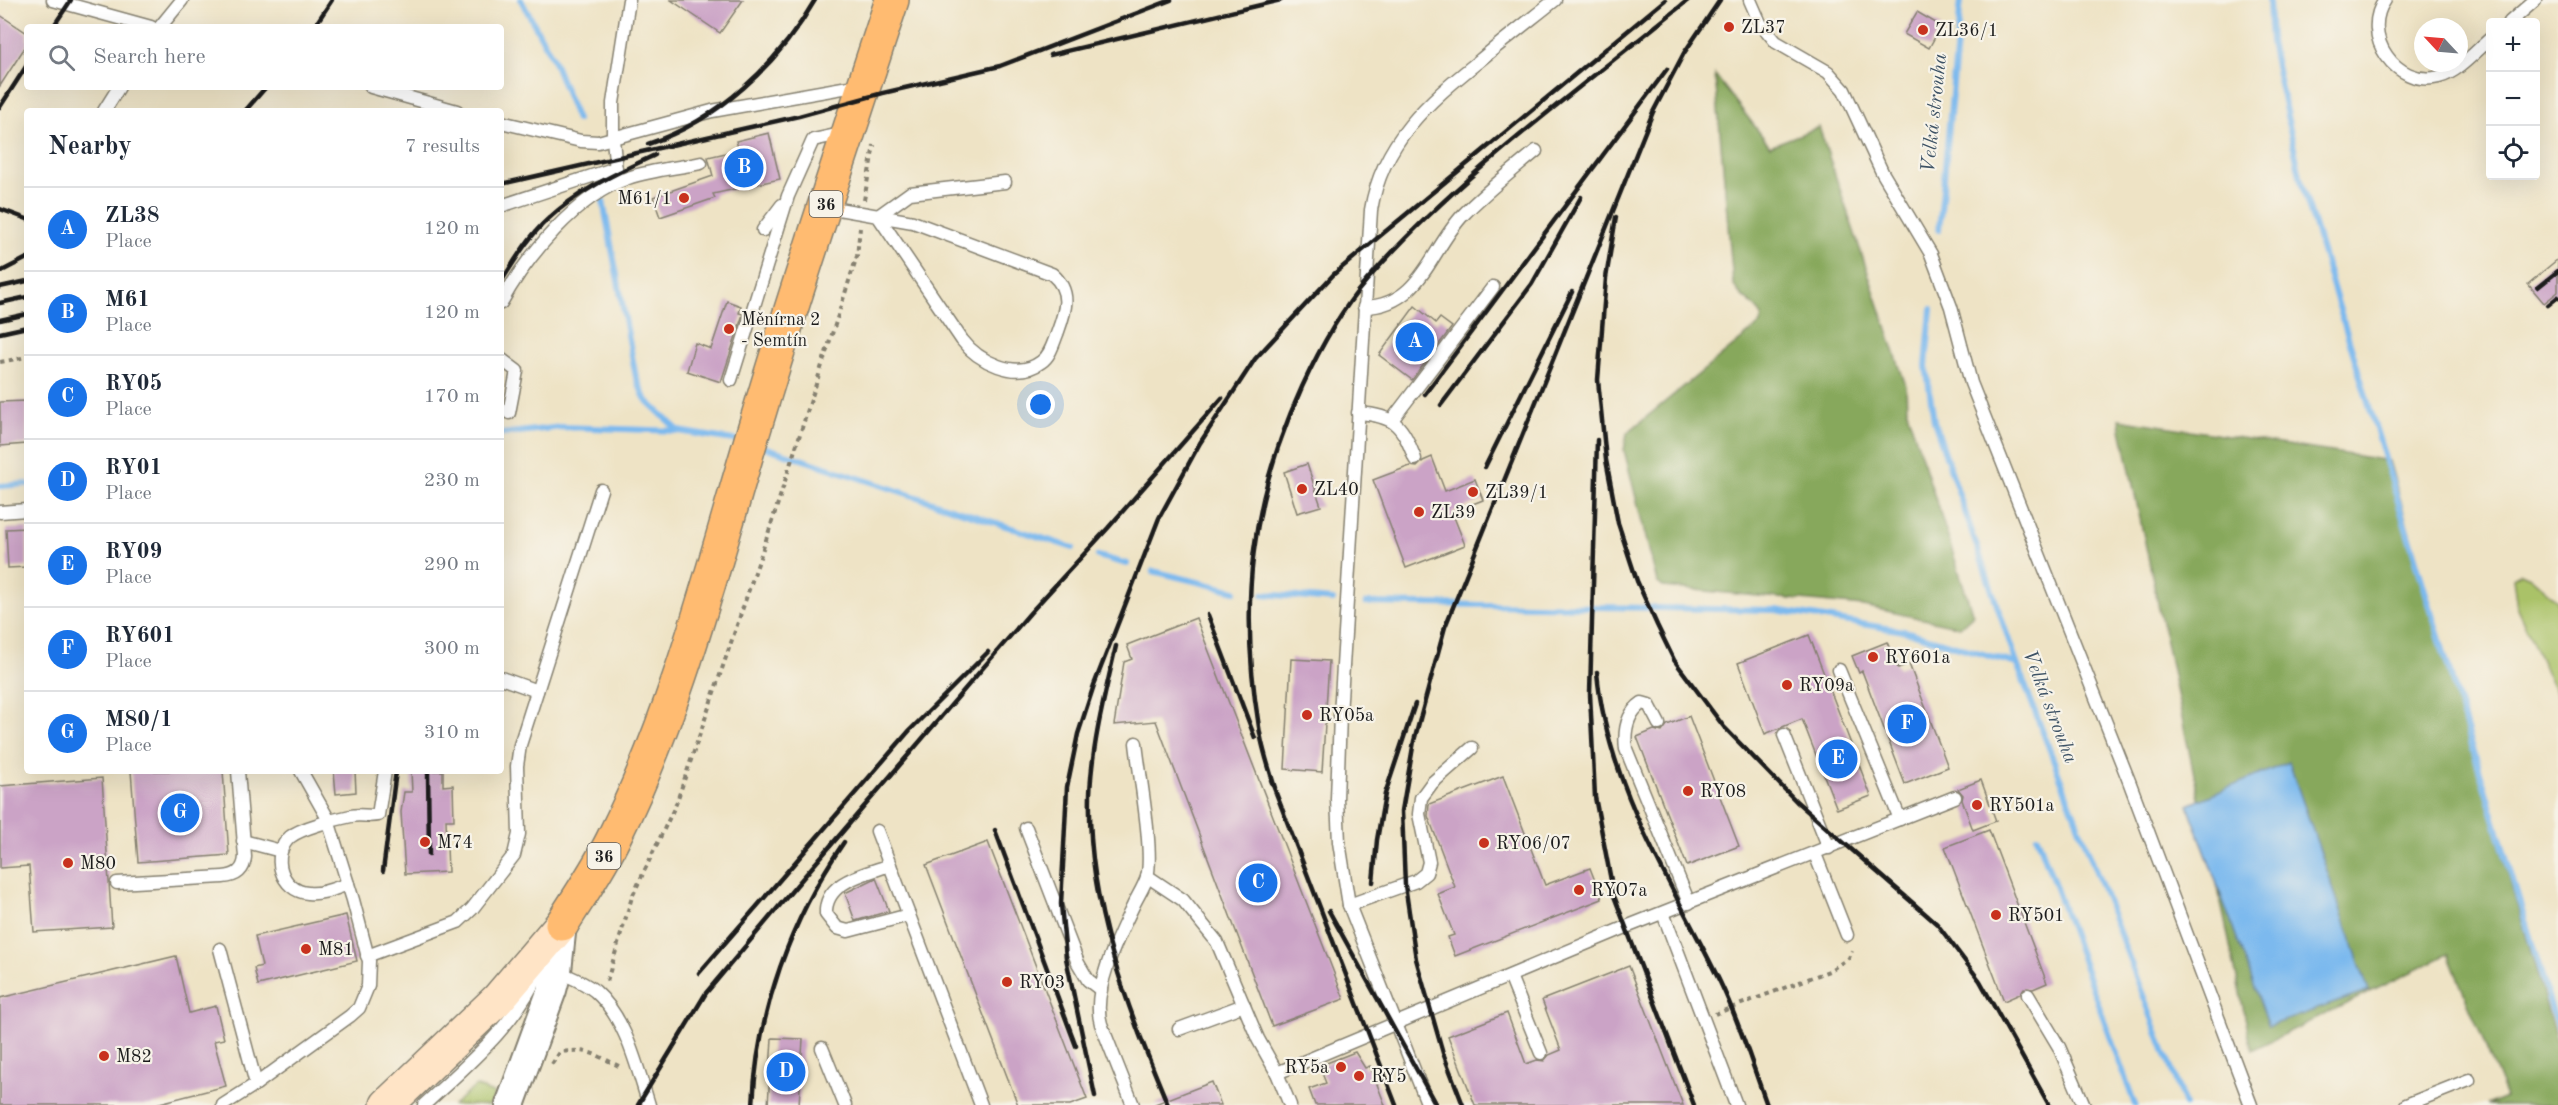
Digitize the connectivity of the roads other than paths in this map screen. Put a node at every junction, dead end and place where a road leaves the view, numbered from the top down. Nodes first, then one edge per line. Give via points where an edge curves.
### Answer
1 (53, 0) edge
2 (182, 0) edge
3 (629, 0) edge
4 (892, 0) edge
5 (1555, 0) edge
6 (1750, 0) edge
7 (2385, 0) edge
8 (2535, 0) edge
9 (2515, 18) edge
10 (140, 24) edge
11 (162, 24) edge
12 (2486, 42) edge
13 (865, 84) junction
14 (117, 90) edge
15 (382, 90) edge
16 (106, 108) edge
17 (446, 108) edge
18 (504, 123) edge
19 (849, 132) junction
20 (613, 139) junction
21 (1536, 151) dead end
22 (700, 163) dead end
23 (616, 168) junction
24 (617, 182) junction
25 (1005, 182) dead end
26 (788, 196) junction
27 (504, 206) edge
28 (825, 207) junction
29 (878, 216) junction
30 (763, 230) dead end
31 (1492, 288) dead end
32 (504, 298) edge
33 (1364, 307) junction
34 (504, 361) edge
35 (731, 380) dead end
36 (509, 413) dead end
37 (1358, 413) junction
38 (1392, 420) junction
39 (1416, 459) dead end
40 (601, 489) dead end
41 (24, 510) edge
42 (0, 512) edge
43 (1839, 670) dead end
44 (504, 679) edge
45 (537, 691) junction
46 (1659, 724) dead end
47 (1784, 735) dead end
48 (1136, 743) dead end
49 (1472, 748) dead end
50 (238, 774) edge
51 (303, 774) edge
52 (385, 774) edge
53 (1955, 797) dead end
54 (1900, 819) junction
55 (329, 823) junction
56 (1026, 828) dead end
57 (877, 831) dead end
58 (243, 841) junction
59 (1829, 848) junction
60 (281, 852) junction
61 (1815, 854) junction
62 (890, 865) junction
63 (1147, 876) junction
64 (117, 883) dead end
65 (348, 884) junction
66 (1689, 903) junction
67 (1349, 905) junction
68 (1663, 913) junction
69 (909, 915) junction
70 (562, 924) junction
71 (1847, 935) road end
72 (220, 949) dead end
73 (367, 956) junction
74 (557, 971) junction
75 (1510, 976) junction
76 (1101, 990) junction
77 (2028, 995) dead end
78 (1244, 1005) junction
79 (1397, 1024) junction
80 (1179, 1029) dead end
81 (822, 1048) dead end
82 (1541, 1053) dead end
83 (1277, 1073) junction
84 (2469, 1080) dead end
85 (256, 1084) junction
86 (223, 1105) edge
87 (387, 1105) edge
88 (424, 1105) edge
89 (510, 1105) edge
90 (649, 1105) edge
91 (845, 1105) edge
92 (981, 1105) edge
93 (1133, 1105) edge
94 (1290, 1105) edge
95 (1428, 1105) edge
96 (1736, 1105) edge
97 (2084, 1105) edge
98 (2251, 1105) edge
99 (2406, 1105) edge

1 - 10 lane
2 - 11 lane
3 - 20 lane via 614,90
4 - 13 main road, 36
5 - 33 lane via 1435,96 1394,145 1373,198
6 - 98 lane via 1760,23 1776,42 1827,72 1844,90 1881,172 1931,254 1975,392 2129,781
7 - 12 lane via 2377,13 2379,40 2394,66 2409,75 2438,77 2452,72
8 - 9 lane
13 - 19 main road, 36
13 - 20 lane via 712,111
14 - 16 lane
15 - 17 lane
18 - 20 lane via 581,141
19 - 26 lane via 813,140
19 - 28 main road, 36
20 - 23 lane
21 - 33 lane via 1461,217 1404,294 1386,305
22 - 24 lane
23 - 24 lane
23 - 27 lane
24 - 32 lane via 585,203 543,243
25 - 29 lane via 910,193
26 - 30 lane
26 - 35 lane
28 - 29 lane
28 - 70 main road, 36 via 670,708 615,835
29 - 29 lane via 976,356 1017,370 1034,366 1046,357 1066,304 1063,287 1052,274 927,226
31 - 38 lane
33 - 37 lane
34 - 36 lane via 517,371
37 - 38 lane
37 - 67 lane via 1337,799
38 - 39 lane via 1404,433
40 - 45 lane
41 - 42 lane
43 - 54 lane
44 - 45 lane
45 - 73 lane via 518,756 519,834 513,855 458,922
46 - 66 lane via 1649,705 1638,706 1626,728 1626,749
47 - 59 lane
48 - 63 lane
49 - 67 lane via 1432,783 1421,798 1419,814 1429,862 1426,873 1416,881
50 - 58 lane
51 - 55 lane
52 - 55 lane via 378,815 350,816
53 - 54 lane
54 - 59 lane
55 - 60 lane via 296,833
55 - 65 lane
56 - 76 lane via 1078,963 1088,980
57 - 62 lane
58 - 60 lane
58 - 64 lane via 244,864 237,874
59 - 61 lane
60 - 65 lane via 282,875 299,891 315,893
61 - 66 lane
61 - 71 lane
62 - 69 lane
62 - 69 lane via 837,886 828,900 826,914 837,928 848,931
63 - 76 lane via 1118,938
63 - 78 lane via 1183,900 1208,928 1226,959
65 - 73 lane
66 - 68 lane
67 - 79 lane
68 - 75 lane
68 - 96 lane
69 - 92 lane
70 - 74 street
70 - 87 main road via 498,999
70 - 88 lane via 517,1009 484,1048
72 - 85 lane
73 - 85 lane via 370,975 359,1008
74 - 89 street
74 - 90 lane via 587,985 603,999 620,1026
75 - 79 lane
75 - 82 lane
76 - 93 lane via 1098,1014
77 - 97 lane via 2055,1039
78 - 80 lane
78 - 83 lane via 1257,1039
79 - 83 lane
79 - 95 lane
81 - 91 lane
83 - 94 lane
84 - 99 lane
85 - 86 lane

